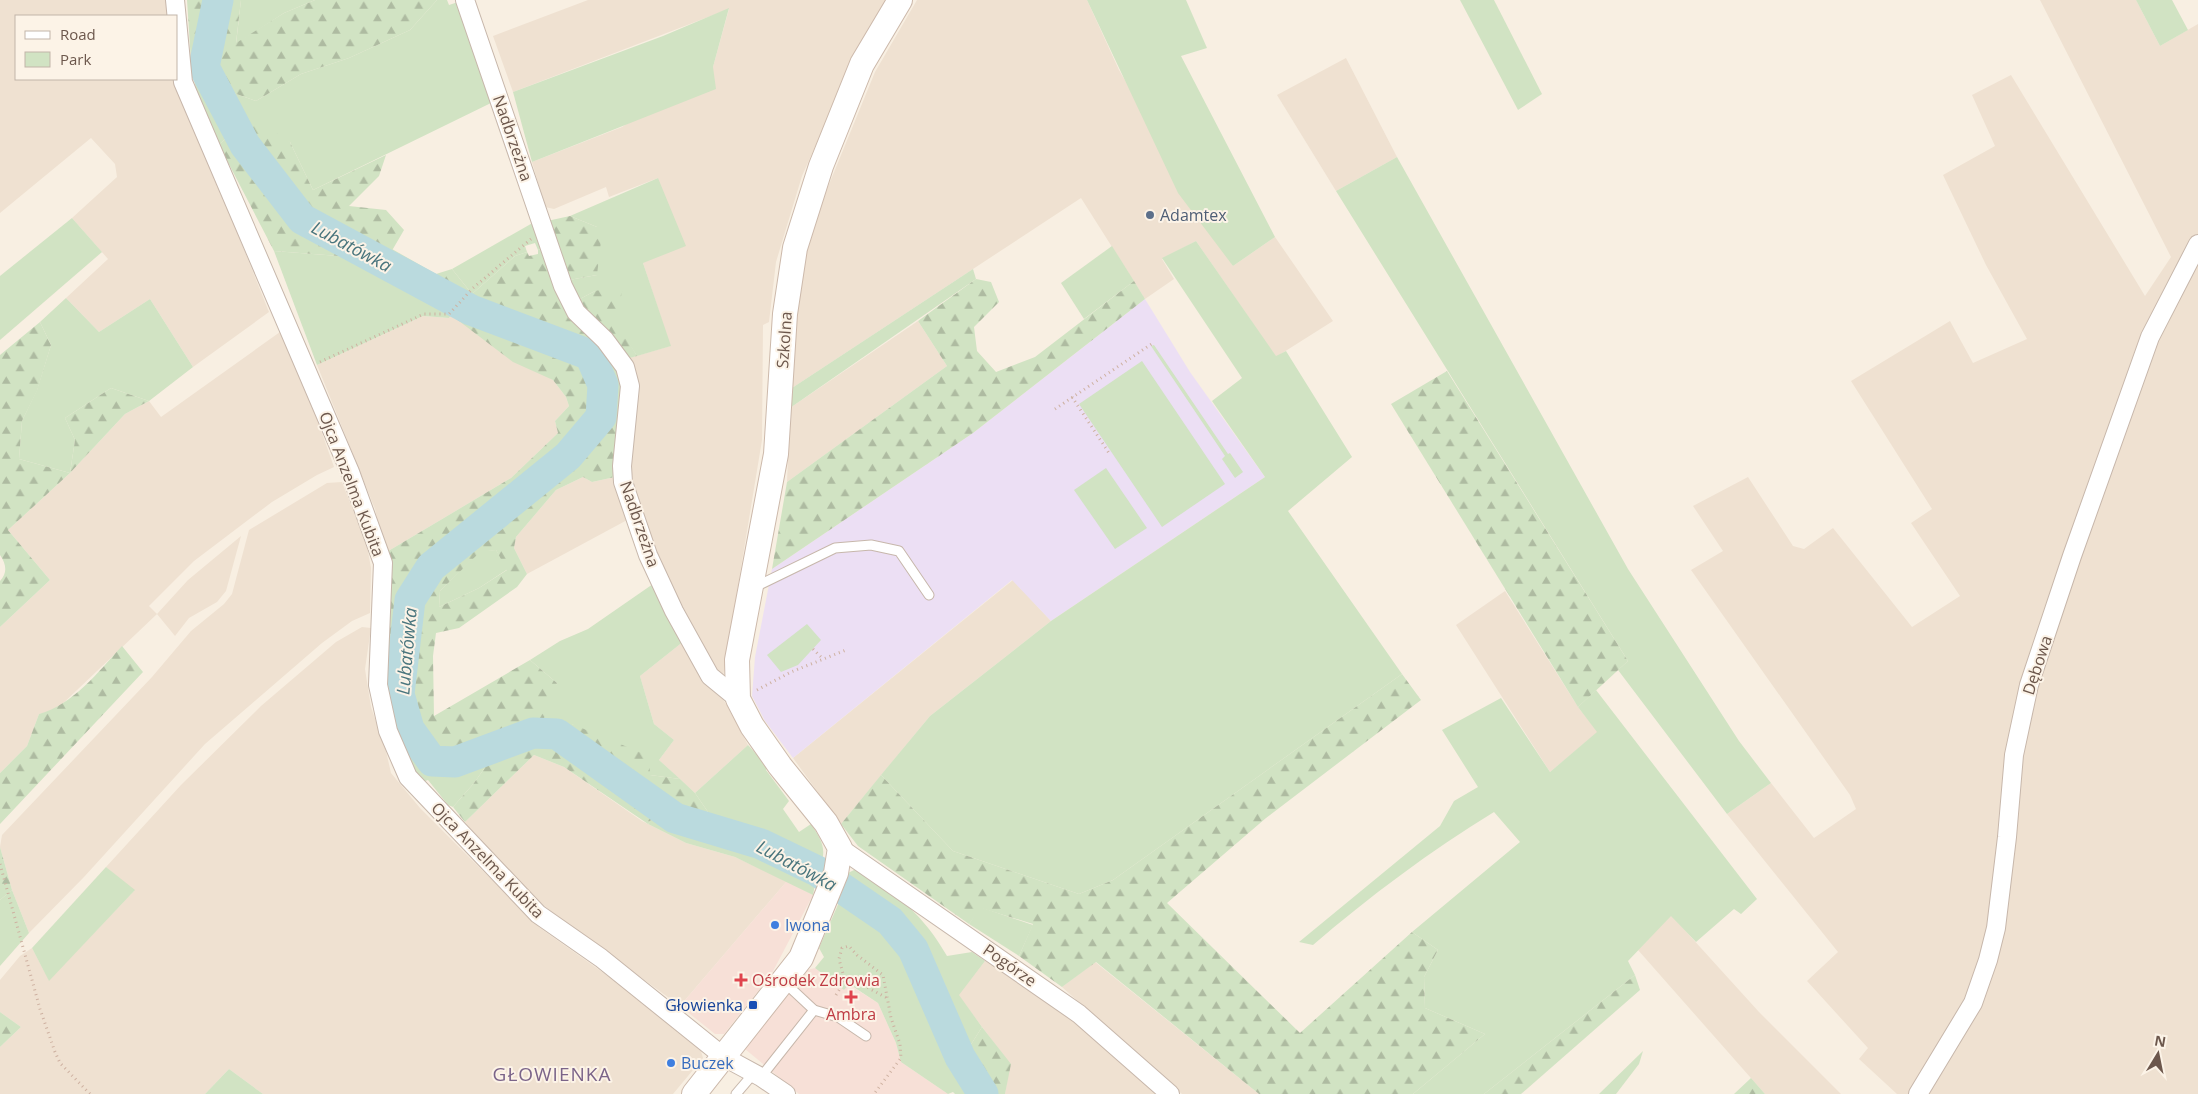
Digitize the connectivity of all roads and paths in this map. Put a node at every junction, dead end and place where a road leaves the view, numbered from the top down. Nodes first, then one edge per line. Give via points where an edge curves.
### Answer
1 (175, 0) edge
2 (465, 0) edge
3 (900, 0) edge
4 (176, 15) edge
5 (178, 31) edge
6 (545, 228) junction
7 (2198, 244) edge
8 (1153, 343) dead end
9 (306, 368) junction
10 (1072, 398) junction
11 (1055, 409) dead end
12 (1109, 454) dead end
13 (751, 589) junction
14 (929, 595) dead end
15 (813, 649) dead end
16 (846, 650) dead end
17 (823, 659) junction
18 (762, 688) dead end
19 (738, 699) junction
20 (840, 848) junction
21 (0, 864) edge
22 (783, 981) junction
23 (845, 981) junction
24 (836, 995) dead end
25 (888, 998) junction
26 (814, 1010) junction
27 (866, 1036) dead end
28 (724, 1057) junction
29 (758, 1075) junction
30 (90, 1094) edge
31 (694, 1094) edge
32 (736, 1094) edge
33 (786, 1094) edge
34 (874, 1094) edge
35 (1170, 1094) edge
36 (1918, 1094) edge

1 - 4 street, Ojca Anzelma Kubita
2 - 6 street, Nadbrzeżna
3 - 13 street, Szkolna via 862,64 821,166 794,248 785,314 776,454
5 - 9 street, Ojca Anzelma Kubita via 183,82
6 - 9 path via 473,288 448,314 424,314
6 - 19 street, Nadbrzeżna via 576,312 605,340 625,367 630,386 623,482 648,555 710,676
7 - 36 street, Dębowa via 2150,337 2030,685 2014,754 1997,919 1988,960 1972,1003
8 - 10 path
9 - 28 street, Ojca Anzelma Kubita via 350,472 383,562 378,685 388,731 408,777 538,914 601,958
10 - 11 path
10 - 12 path
13 - 14 lane via 835,548 871,544 898,551
13 - 19 street, Szkolna via 737,660
15 - 17 path
16 - 17 path
17 - 18 path
19 - 20 street, Nadbrzeżna via 752,726 826,823
20 - 22 street via 836,873 807,948
20 - 35 street, Pogórze via 1079,1014
21 - 30 path via 55,1052 60,1063
22 - 26 lane
22 - 28 street
23 - 24 path
23 - 25 path via 852,979
23 - 25 path via 840,967 840,951 849,946 883,975
25 - 34 path via 901,1058
26 - 27 lane via 838,1017
26 - 29 lane
28 - 29 street, Ojca Anzelma Kubita
28 - 31 street
29 - 32 lane
29 - 33 street, Ojca Anzelma Kubita

